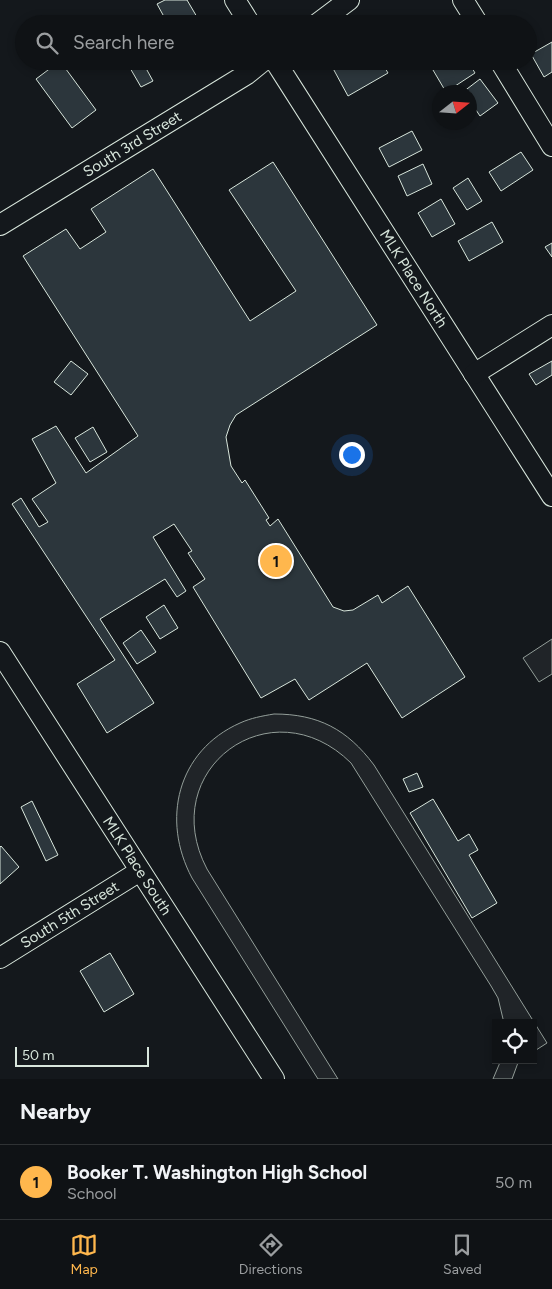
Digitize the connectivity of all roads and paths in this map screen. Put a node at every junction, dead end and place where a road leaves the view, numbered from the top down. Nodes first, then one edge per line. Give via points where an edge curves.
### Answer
1 (235, 0) edge
2 (349, 0) edge
3 (463, 0) edge
4 (244, 15) edge
5 (329, 15) edge
6 (472, 15) edge
7 (252, 70) edge
8 (282, 70) edge
9 (506, 70) edge
10 (552, 146) edge
11 (0, 225) edge
12 (552, 325) edge
13 (474, 374) junction
14 (552, 496) edge
15 (0, 652) edge
16 (140, 871) junction
17 (0, 958) edge
18 (272, 1078) edge

1 - 4 street
2 - 5 street
3 - 6 street
7 - 11 street, South 3rd Street
8 - 13 street, MLK Place North
9 - 10 street
12 - 13 street
13 - 14 street, MLK Place North
15 - 16 street, MLK Place South
16 - 17 street, South 5th Street
16 - 18 street, MLK Place South

